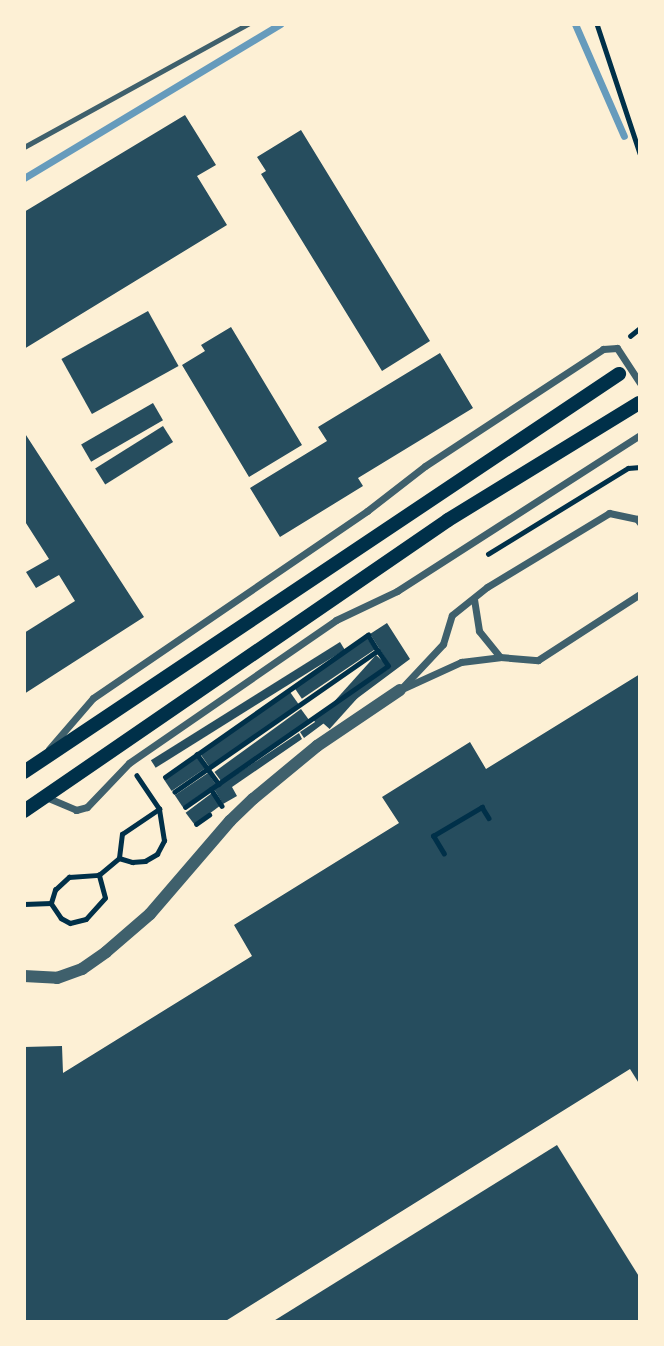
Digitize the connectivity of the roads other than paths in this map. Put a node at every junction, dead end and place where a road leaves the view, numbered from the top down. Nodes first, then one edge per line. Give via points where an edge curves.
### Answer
1 (248, 24) edge
2 (24, 147) edge
3 (620, 374) dead end
4 (639, 383) edge
5 (639, 403) edge
6 (639, 435) edge
7 (639, 523) edge
8 (639, 594) edge
9 (474, 599) junction
10 (500, 657) junction
11 (400, 690) junction
12 (37, 763) junction
13 (24, 772) edge
14 (45, 796) junction
15 (24, 811) edge
16 (24, 976) edge

1 - 2 lane
3 - 12 main road
4 - 12 street via 617,348 603,349 425,466 367,511 93,698
5 - 14 main road via 448,520
6 - 14 street via 397,591 336,620 129,764 87,807 76,810
7 - 9 street via 609,513
8 - 10 street via 538,660
9 - 10 street via 479,631
9 - 11 street via 452,615 443,644
10 - 11 street via 461,662
11 - 16 street via 317,746 253,799 150,914 107,952 82,969 57,978
12 - 13 main road
14 - 15 main road

